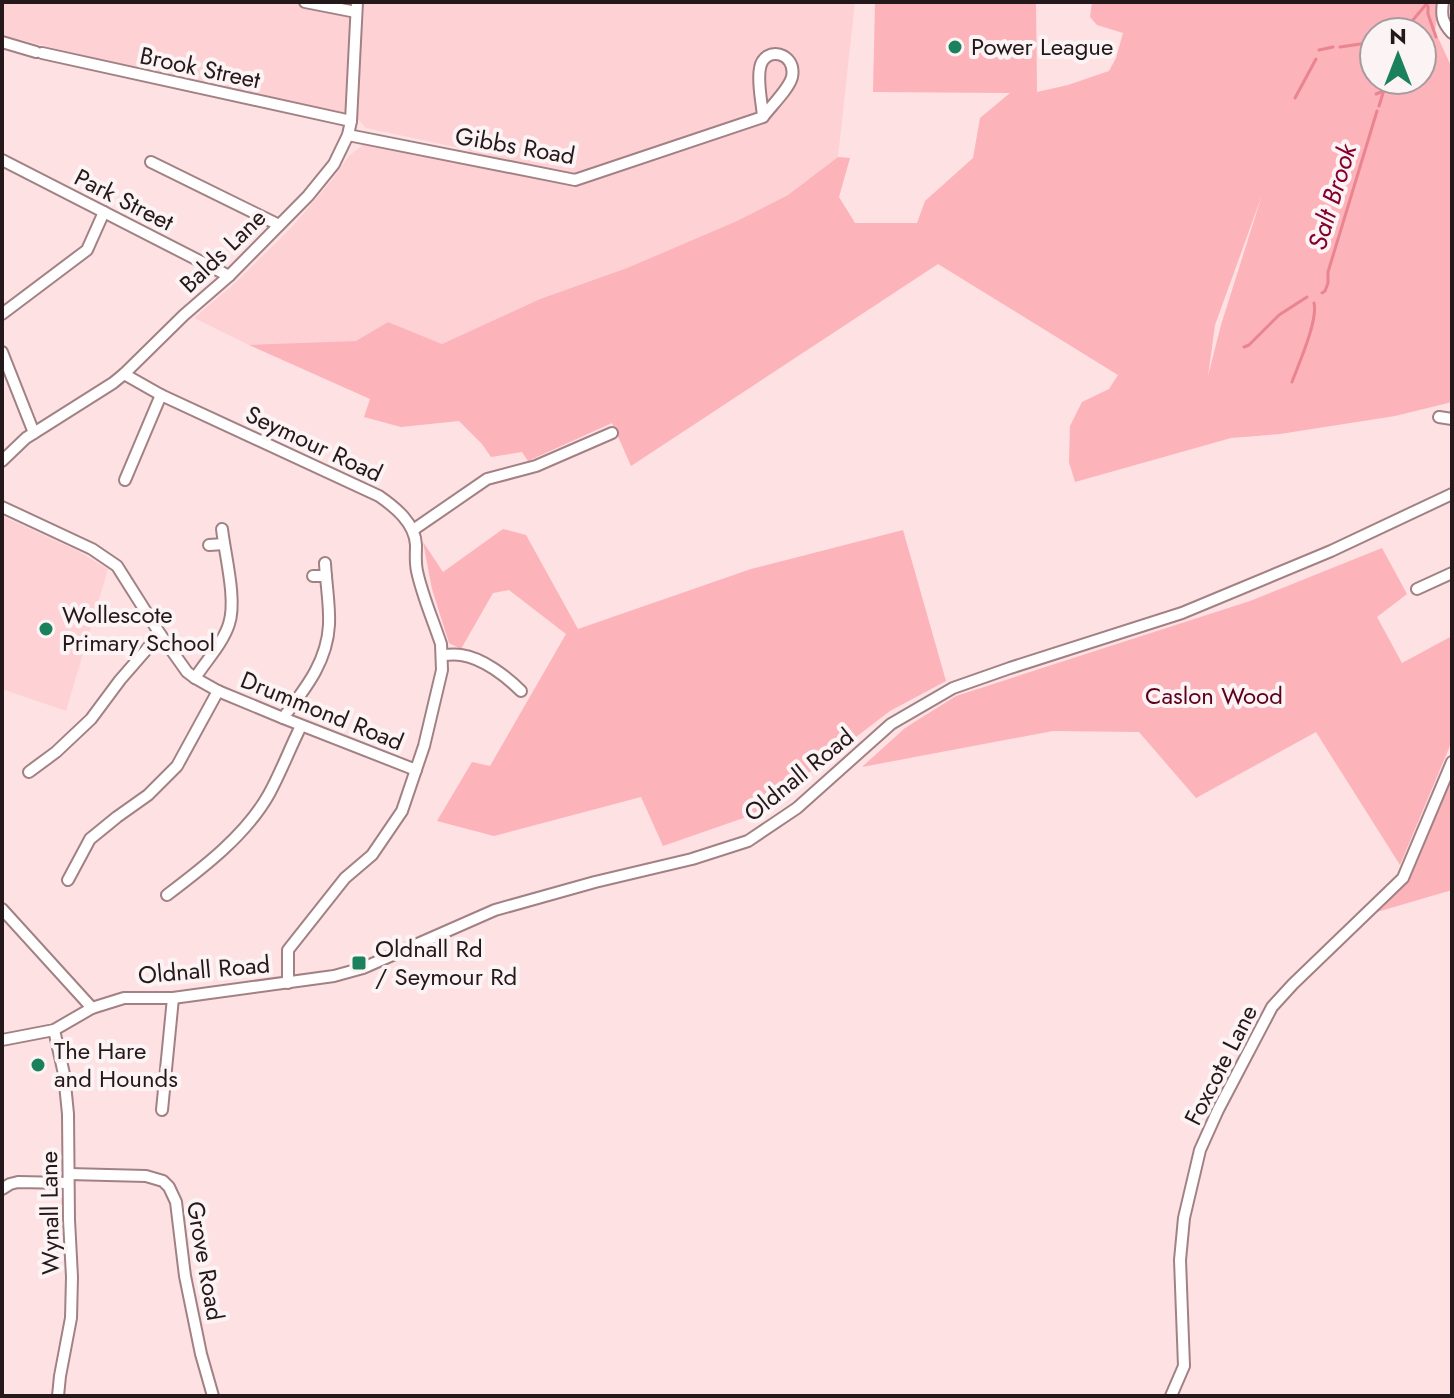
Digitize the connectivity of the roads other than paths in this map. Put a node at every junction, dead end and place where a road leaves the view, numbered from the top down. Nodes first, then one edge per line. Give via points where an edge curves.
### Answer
1 (305, 2) edge
2 (1443, 2) edge
3 (356, 7) edge
4 (1452, 33) edge
5 (2, 42) edge
6 (763, 117) junction
7 (351, 121) junction
8 (348, 135) junction
9 (2, 160) edge
10 (151, 162) dead end
11 (104, 212) junction
12 (279, 225) junction
13 (229, 276) junction
14 (2, 314) edge
15 (2, 352) edge
16 (124, 374) junction
17 (161, 395) junction
18 (1439, 417) dead end
19 (1452, 419) edge
20 (34, 433) junction
21 (612, 433) dead end
22 (2, 461) edge
23 (125, 480) dead end
24 (1452, 494) edge
25 (2, 507) edge
26 (222, 529) dead end
27 (413, 530) junction
28 (224, 544) junction
29 (209, 545) dead end
30 (325, 563) dead end
31 (1452, 573) edge
32 (313, 576) dead end
33 (326, 576) junction
34 (1417, 589) dead end
35 (160, 634) junction
36 (442, 655) junction
37 (195, 678) junction
38 (519, 684) dead end
39 (218, 691) junction
40 (283, 718) junction
41 (301, 726) junction
42 (1452, 762) edge
43 (32, 765) dead end
44 (416, 770) junction
45 (68, 872) dead end
46 (175, 893) dead end
47 (2, 909) edge
48 (288, 983) junction
49 (173, 998) junction
50 (92, 1008) junction
51 (54, 1030) junction
52 (2, 1040) edge
53 (165, 1104) dead end
54 (68, 1179) junction
55 (2, 1189) edge
56 (58, 1396) edge
57 (213, 1396) edge
58 (1171, 1396) edge

1 - 3 street
2 - 4 street via 1443,20
3 - 7 street, Balds Lane
5 - 7 street, Brook Street
6 - 6 street via 792,74 786,56 776,53 760,64
6 - 8 street, Gibbs Road via 575,180
7 - 8 street, Balds Lane
8 - 12 street, Balds Lane via 334,164
9 - 11 street, Park Street
10 - 12 street
11 - 13 street, Park Street
11 - 14 street via 87,250
12 - 13 street, Balds Lane
13 - 16 street, Balds Lane
15 - 20 street
16 - 17 street, Seymour Road
16 - 20 street, Balds Lane
17 - 23 street
17 - 27 street, Seymour Road via 379,496
18 - 19 street
20 - 22 street, Balds Lane
21 - 27 street via 536,466 487,479
24 - 48 street, Oldnall Road via 1182,613 953,688 891,724 797,808 748,841 495,910 363,968
25 - 35 street, Drummond Road via 117,566
26 - 28 street
27 - 36 street via 416,569
28 - 29 street
28 - 37 street via 231,614
30 - 33 street
31 - 34 street
32 - 33 street
33 - 40 street via 329,627 324,654
35 - 37 street, Drummond Road
35 - 43 street via 91,719 56,752
36 - 38 street via 463,655
36 - 44 street
37 - 39 street, Drummond Road
39 - 40 street, Drummond Road
39 - 45 street via 177,766 90,839
40 - 41 street, Drummond Road
41 - 44 street, Drummond Road
41 - 46 street via 268,795 245,826
42 - 58 street, Foxcote Lane via 1403,878 1272,1007 1200,1150 1180,1260 1184,1366
44 - 48 street via 402,811 372,855 345,878 288,950
47 - 50 street
48 - 49 street, Oldnall Road
49 - 50 street, Oldnall Road via 124,998
49 - 53 street
50 - 51 street, Oldnall Road
51 - 52 street, Oldnall Road
51 - 54 street, Wynall Lane via 68,1114
54 - 55 street via 18,1182
54 - 56 street, Wynall Lane via 71,1318
54 - 57 street, Grove Road via 146,1176 169,1187

